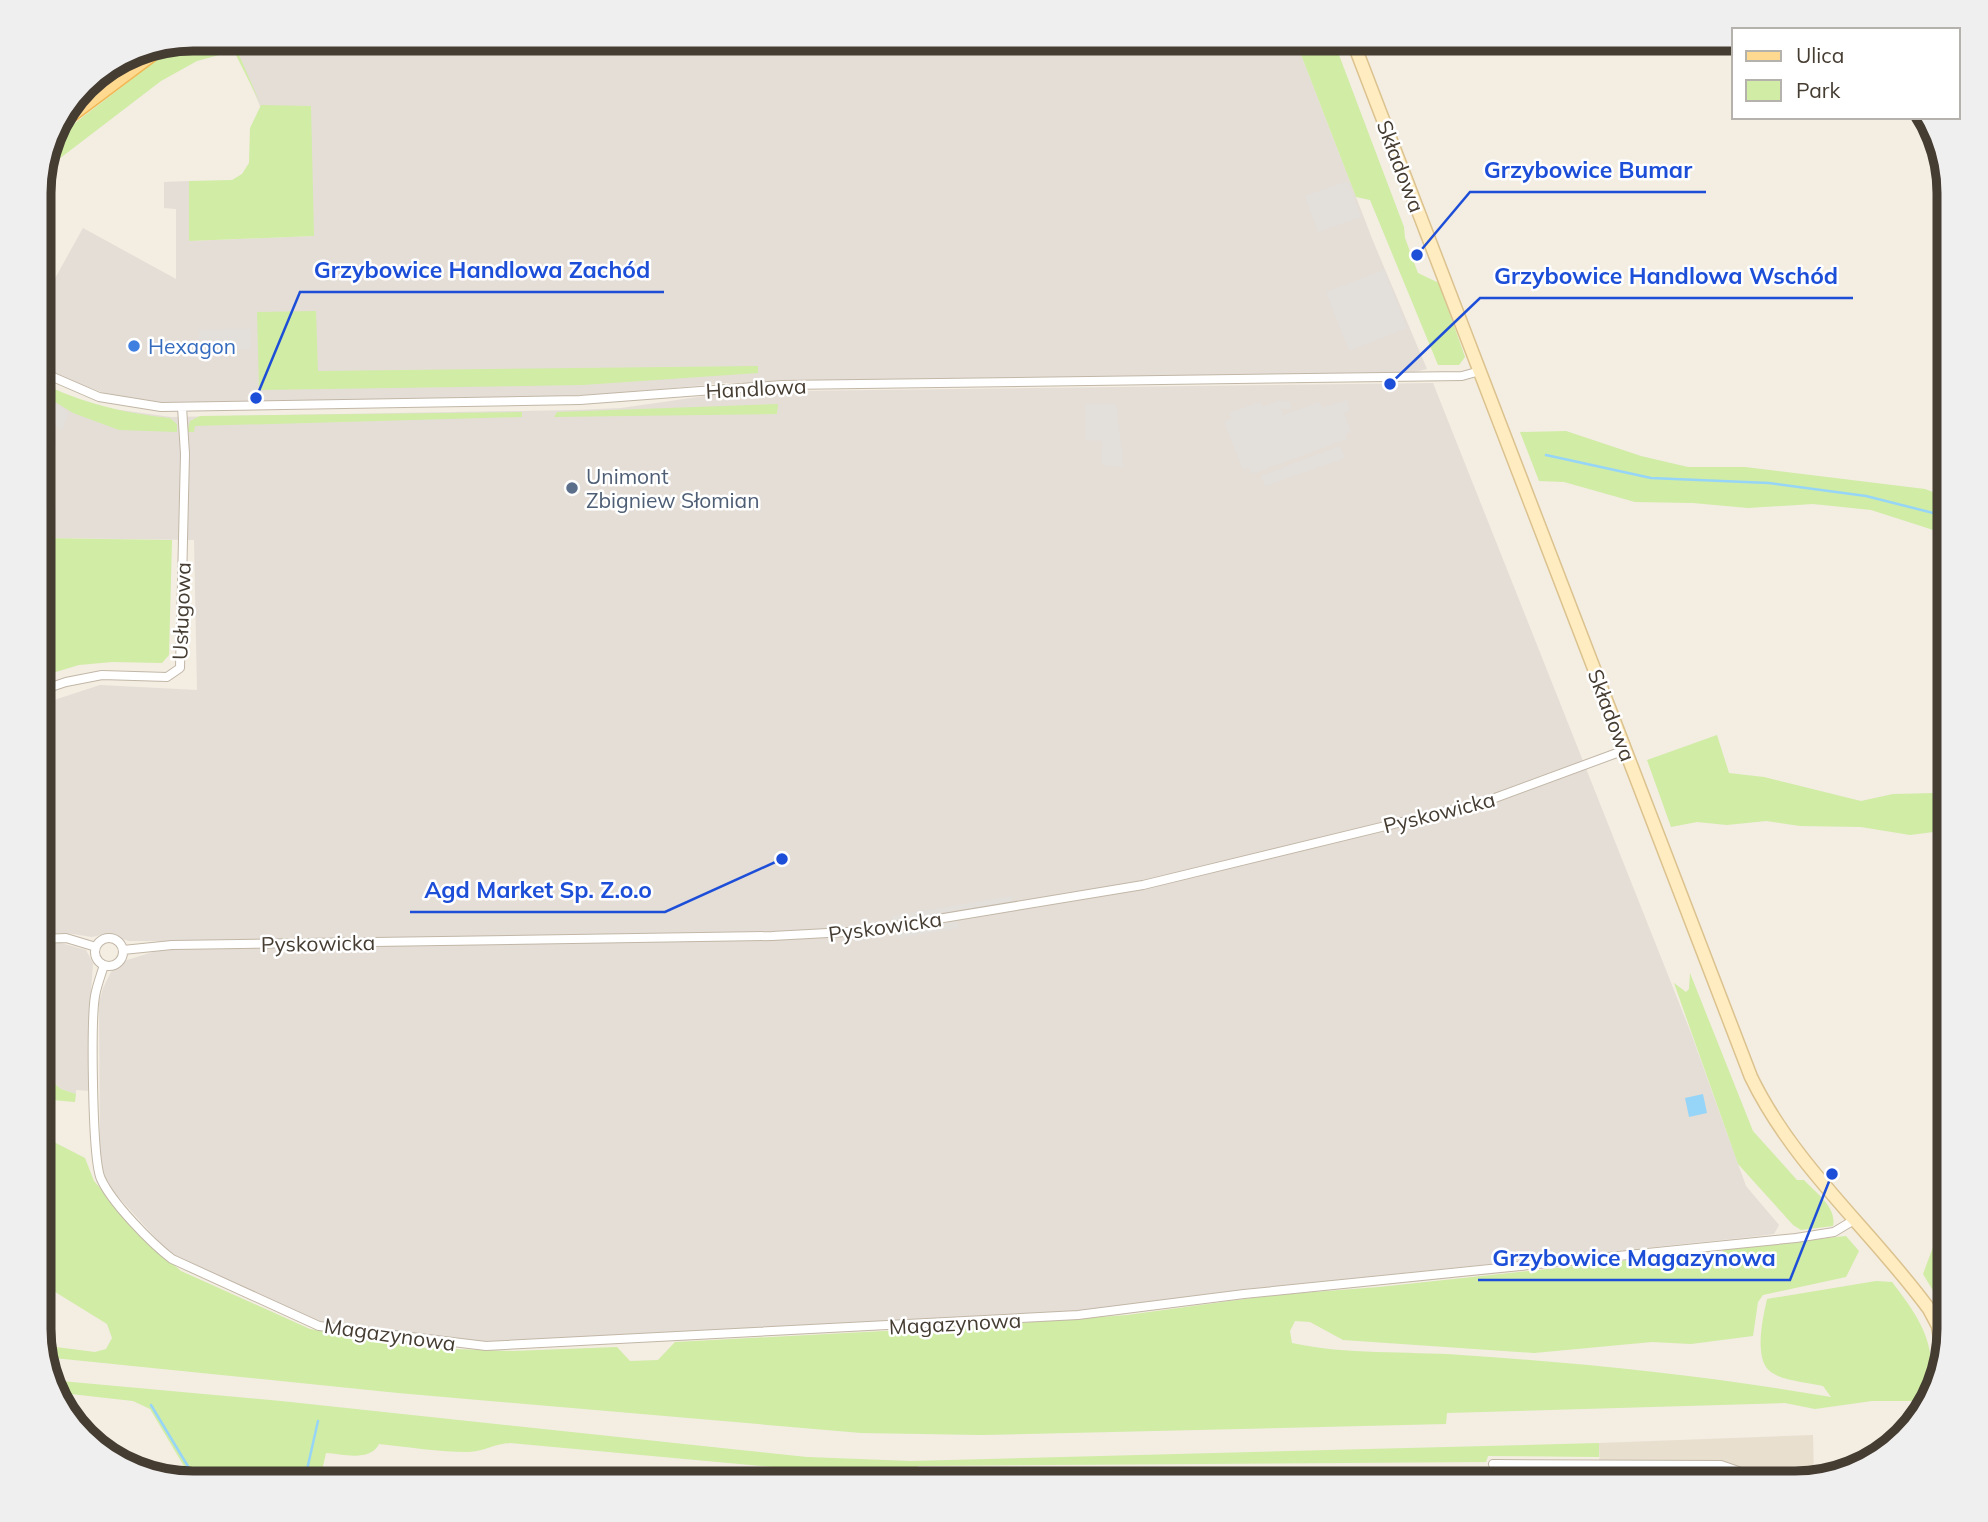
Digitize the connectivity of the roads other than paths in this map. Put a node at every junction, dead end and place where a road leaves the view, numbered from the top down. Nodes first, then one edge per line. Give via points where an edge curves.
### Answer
1 (1357, 51) edge
2 (145, 59) edge
3 (79, 108) edge
4 (1480, 371) junction
5 (51, 377) edge
6 (183, 407) junction
7 (51, 687) edge
8 (1625, 750) junction
9 (51, 939) edge
10 (96, 947) junction
11 (123, 950) junction
12 (104, 965) junction
13 (1854, 1220) junction
14 (1937, 1324) edge
15 (1493, 1464) dead end
16 (1595, 1465) junction
17 (1595, 1471) edge
18 (1738, 1471) edge

1 - 4 main road, Składowa
2 - 3 main road
4 - 6 street, Handlowa via 1462,376 759,385 580,401
4 - 8 main road, Składowa
5 - 6 street, Handlowa via 107,399
6 - 7 street, Usługowa via 180,667 167,677 102,675
8 - 11 street, Pyskowicka via 1484,802 1143,885 865,931 793,936 172,945
8 - 13 main road, Składowa via 1757,1089 1790,1143
9 - 10 street
10 - 11 street via 111,938
10 - 12 street via 96,957
11 - 12 street via 118,962
12 - 13 street, Magazynowa via 94,1009 95,1145 101,1179 160,1250 173,1259 299,1319 340,1331 486,1346 1078,1315 1796,1238 1834,1232
13 - 14 main road, Składowa
15 - 16 street
16 - 17 street
16 - 18 street via 1721,1465

